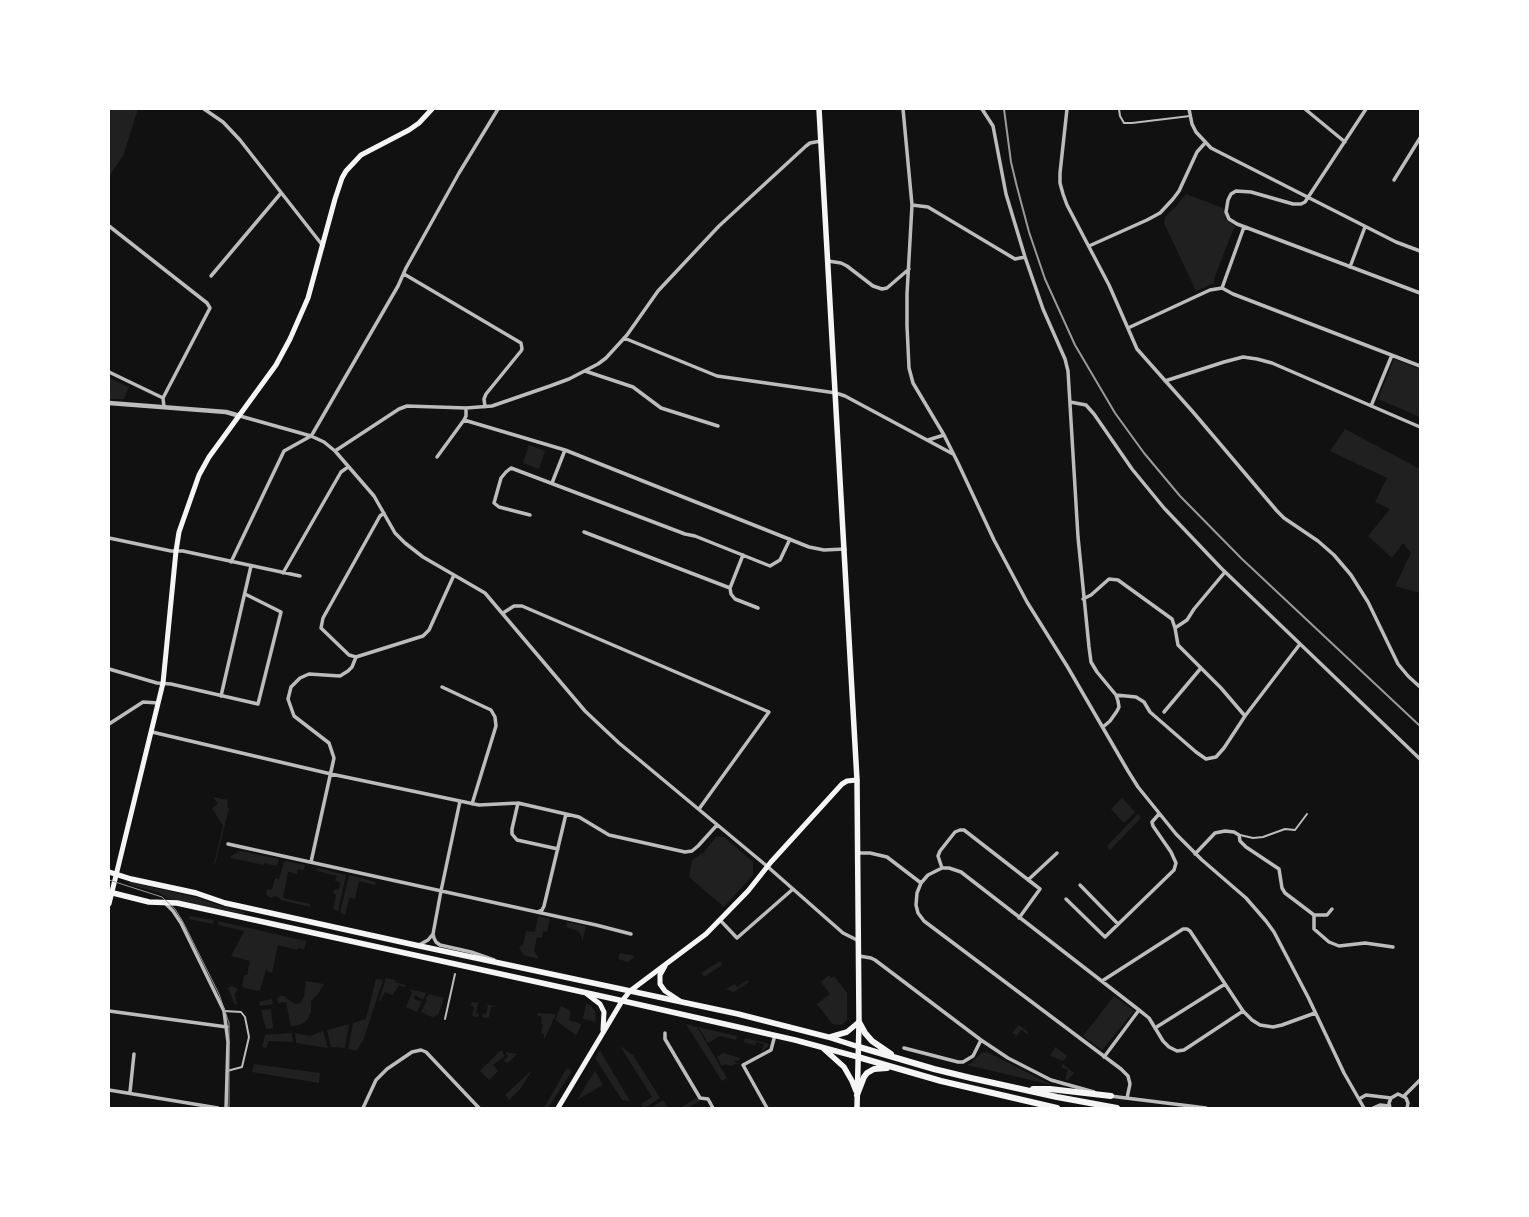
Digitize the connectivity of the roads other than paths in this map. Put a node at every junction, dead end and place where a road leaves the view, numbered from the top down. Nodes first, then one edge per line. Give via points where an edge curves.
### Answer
1 (204, 109) edge
2 (432, 109) edge
3 (498, 109) edge
4 (819, 109) edge
5 (903, 109) edge
6 (982, 109) edge
7 (1067, 109) edge
8 (1119, 109) edge
9 (1189, 109) edge
10 (1305, 109) edge
11 (1366, 109) edge
12 (1190, 116) junction
13 (1420, 138) edge
14 (821, 141) junction
15 (1345, 142) junction
16 (1205, 143) junction
17 (1394, 180) dead end
18 (281, 192) junction
19 (1308, 198) junction
20 (912, 205) junction
21 (109, 226) edge
22 (1244, 227) junction
23 (1365, 227) junction
24 (323, 246) junction
25 (1089, 246) junction
26 (1420, 251) edge
27 (1025, 257) junction
28 (828, 261) junction
29 (1350, 267) junction
30 (909, 270) junction
31 (404, 274) junction
32 (211, 276) dead end
33 (1222, 288) junction
34 (1420, 293) edge
35 (1128, 328) junction
36 (624, 338) junction
37 (1392, 355) junction
38 (1420, 366) edge
39 (585, 371) junction
40 (109, 372) edge
41 (1165, 381) junction
42 (836, 393) junction
43 (163, 398) junction
44 (1070, 402) junction
45 (109, 403) edge
46 (1371, 406) junction
47 (164, 407) junction
48 (485, 407) junction
49 (466, 408) junction
50 (240, 416) junction
51 (464, 420) junction
52 (718, 426) dead end
53 (1420, 427) edge
54 (944, 435) junction
55 (311, 436) junction
56 (928, 440) junction
57 (565, 450) junction
58 (335, 451) junction
59 (953, 454) junction
60 (437, 457) dead end
61 (348, 467) junction
62 (552, 483) junction
63 (384, 513) junction
64 (530, 515) dead end
65 (584, 532) dead end
66 (109, 538) edge
67 (790, 540) junction
68 (845, 549) junction
69 (176, 551) junction
70 (743, 555) junction
71 (231, 562) junction
72 (251, 566) junction
73 (1226, 572) junction
74 (283, 573) junction
75 (454, 575) junction
76 (300, 576) dead end
77 (730, 588) junction
78 (245, 594) junction
79 (1083, 599) junction
80 (758, 608) dead end
81 (503, 613) junction
82 (1175, 628) junction
83 (1300, 644) junction
84 (356, 657) junction
85 (1201, 668) junction
86 (109, 669) edge
87 (163, 683) junction
88 (442, 687) dead end
89 (1420, 687) edge
90 (1116, 695) junction
91 (221, 696) junction
92 (158, 703) junction
93 (1164, 712) dead end
94 (1245, 716) junction
95 (109, 724) edge
96 (1103, 727) junction
97 (152, 732) junction
98 (1420, 759) edge
99 (331, 774) junction
100 (857, 780) junction
101 (460, 801) junction
102 (518, 803) junction
103 (472, 804) junction
104 (699, 809) junction
105 (566, 814) junction
106 (1160, 814) junction
107 (1307, 814) dead end
108 (717, 825) junction
109 (1239, 835) junction
110 (228, 844) dead end
111 (558, 848) junction
112 (859, 853) junction
113 (1058, 853) dead end
114 (1195, 854) junction
115 (311, 862) junction
116 (768, 867) junction
117 (942, 868) junction
118 (109, 872) edge
119 (116, 874) junction
120 (1028, 880) junction
121 (921, 883) junction
122 (1080, 885) dead end
123 (793, 889) junction
124 (441, 891) junction
125 (110, 892) edge
126 (1066, 899) dead end
127 (165, 903) junction
128 (109, 904) edge
129 (1332, 909) dead end
130 (536, 912) junction
131 (1314, 915) junction
132 (1019, 918) junction
133 (720, 920) junction
134 (1118, 924) junction
135 (433, 934) junction
136 (631, 934) dead end
137 (859, 941) junction
138 (418, 946) junction
139 (1393, 947) dead end
140 (859, 956) junction
141 (668, 962) junction
142 (503, 964) junction
143 (455, 974) dead end
144 (1102, 981) junction
145 (1225, 984) junction
146 (630, 991) junction
147 (585, 993) junction
148 (622, 1001) junction
149 (680, 1001) junction
150 (1140, 1010) junction
151 (109, 1011) edge
152 (224, 1011) junction
153 (1243, 1011) junction
154 (1315, 1013) junction
155 (445, 1019) dead end
156 (859, 1022) junction
157 (227, 1027) junction
158 (1155, 1028) junction
159 (603, 1031) junction
160 (665, 1033) dead end
161 (775, 1035) junction
162 (828, 1037) junction
163 (981, 1040) junction
164 (822, 1047) junction
165 (859, 1047) junction
166 (904, 1048) dead end
167 (134, 1054) dead end
168 (1104, 1056) junction
169 (858, 1057) junction
170 (898, 1058) junction
171 (890, 1067) junction
172 (228, 1071) junction
173 (1420, 1080) edge
174 (1017, 1088) junction
175 (109, 1090) edge
176 (130, 1092) junction
177 (857, 1095) junction
178 (1111, 1096) junction
179 (1404, 1096) junction
180 (1127, 1098) junction
181 (1391, 1098) junction
182 (1359, 1099) junction
183 (1389, 1107) edge
184 (218, 1108) edge
185 (226, 1108) edge
186 (362, 1108) edge
187 (479, 1108) edge
188 (558, 1108) edge
189 (713, 1108) edge
190 (767, 1108) edge
191 (857, 1108) edge
192 (1057, 1108) edge
193 (1117, 1108) edge
194 (1206, 1108) edge
195 (1364, 1108) edge
196 (1373, 1108) edge
197 (1406, 1108) edge

1 - 18 street via 223,122 240,140
2 - 24 main road via 409,130 365,153 352,163 342,178
3 - 31 street via 459,173
4 - 14 main road
5 - 20 street
6 - 27 street via 994,126 1006,194
7 - 25 street via 1060,182 1067,205
8 - 12 lane via 1124,123
9 - 12 street
10 - 15 street
11 - 15 street
12 - 16 street via 1196,132
13 - 17 street
14 - 28 main road
14 - 36 street via 806,146 719,226 658,291
15 - 19 street
16 - 19 street
16 - 25 street via 1197,152 1178,192 1160,213
18 - 24 street
18 - 32 street
19 - 22 street via 1301,204 1293,204 1251,192 1236,191 1228,200 1226,212 1229,219
19 - 23 street
20 - 27 street via 928,207 1015,259
20 - 30 street
21 - 43 street via 208,303 210,308
22 - 29 street
22 - 33 street
23 - 26 street
23 - 29 street
24 - 50 main road via 308,298 290,339 276,365
25 - 35 street
27 - 44 street via 1043,309 1066,359
28 - 30 street via 847,266 873,286 882,289 892,285
28 - 42 main road
29 - 34 street
30 - 54 street via 907,326 910,376
31 - 48 street via 522,345 521,352 486,394
31 - 55 street
33 - 35 street via 1210,290
33 - 37 street
35 - 41 street via 1137,348
36 - 39 street via 606,358
36 - 42 street via 717,376
37 - 38 street
37 - 46 street
39 - 48 street via 550,386
39 - 52 street via 633,387 661,408
40 - 43 street
41 - 46 street via 1242,357 1272,363
41 - 89 street via 1277,511 1318,541 1351,575 1368,602 1398,664
42 - 56 street
42 - 68 main road
43 - 47 street
44 - 73 street via 1086,405 1132,469
44 - 79 street
45 - 47 street
46 - 53 street
47 - 50 street via 226,412
48 - 49 street
49 - 51 street
49 - 58 street via 407,406
50 - 55 street
50 - 69 main road via 209,457 199,475 182,522
51 - 57 street
51 - 60 street
54 - 56 street
54 - 59 street
55 - 58 street
55 - 71 street via 284,451
56 - 59 street
57 - 62 street
57 - 67 street
58 - 61 street
59 - 96 street via 1026,602
61 - 63 street via 374,496
61 - 74 street via 341,472
62 - 64 street via 511,468 501,478 494,503 499,507
62 - 70 street
63 - 75 street via 404,543
63 - 84 street via 380,516 322,623 322,628 349,655
65 - 77 street
66 - 69 street
67 - 68 street via 816,549
67 - 70 street via 780,560 770,566
68 - 100 main road
69 - 71 street
69 - 87 main road
70 - 77 street
71 - 72 street
72 - 74 street
72 - 78 street
73 - 82 street via 1187,620
73 - 83 street
74 - 76 street
75 - 81 street via 485,593
75 - 84 street via 429,630 423,636
77 - 80 street via 735,599
78 - 91 street
78 - 91 street via 281,612 258,704
79 - 82 street via 1109,579 1118,580 1172,619
79 - 90 street via 1091,662
81 - 104 street via 585,711 619,743
81 - 104 street via 514,606 522,606 769,712
82 - 85 street via 1178,645
83 - 94 street
83 - 98 street
84 - 99 street via 348,671 340,676 309,674 300,678 291,687 288,699 294,716 329,743 334,758
85 - 93 street
85 - 94 street
86 - 87 street
87 - 91 street
87 - 92 main road
88 - 103 street via 491,710 495,717 496,726
90 - 94 street via 1136,697 1144,702 1150,712 1206,758 1216,758
90 - 96 street via 1118,707
92 - 95 street via 143,702
92 - 97 main road
96 - 106 street via 1135,782
97 - 99 street
97 - 119 main road
99 - 101 street
99 - 115 street
100 - 112 main road
100 - 116 main road via 842,784
101 - 103 street
101 - 124 street
102 - 103 street
102 - 105 street
102 - 111 street via 512,828 512,834 517,840
104 - 108 street
105 - 108 street via 579,817 609,835 685,852 698,846
105 - 111 street
106 - 114 street
106 - 134 street via 1152,822 1171,852 1176,863 1174,870
107 - 109 lane via 1295,830 1285,828 1254,838
108 - 116 street
109 - 114 street via 1225,830 1215,833
109 - 131 street via 1240,841 1246,847 1279,869 1285,893
110 - 115 street
111 - 130 street via 544,906
112 - 121 street via 887,857
112 - 137 main road
113 - 120 street
114 - 154 street via 1246,898 1266,921
115 - 124 street
116 - 123 street
116 - 133 main road
117 - 120 street via 939,854 955,832 964,830
117 - 121 street via 932,872
117 - 132 street via 961,872
118 - 119 main road
119 - 125 main road
119 - 138 main road via 196,893 225,903
120 - 132 street via 1040,889
121 - 168 street via 916,905 924,921
122 - 134 street
123 - 133 street via 737,938
123 - 137 street via 844,933
124 - 130 street
124 - 135 street
125 - 127 main road via 149,902
125 - 128 main road
126 - 134 street via 1105,937
127 - 147 main road via 215,911
127 - 152 street via 181,924
129 - 131 street via 1327,915
130 - 136 street
131 - 139 street via 1314,929 1339,946 1365,942
132 - 144 street
133 - 141 main road via 706,934
135 - 138 street
135 - 142 street via 440,945 483,955
137 - 140 main road
138 - 142 main road
140 - 156 main road
140 - 163 street via 875,960
141 - 146 main road
141 - 149 main road via 661,972 660,984 665,991
142 - 146 main road
143 - 155 lane
144 - 145 street via 1183,929 1187,929
144 - 150 street
145 - 153 street
145 - 158 street
146 - 148 main road
146 - 149 main road
147 - 148 main road
147 - 159 main road via 600,1004 604,1012
148 - 159 main road
148 - 161 main road
149 - 162 main road
150 - 158 street
150 - 168 street
151 - 157 street
152 - 157 street
152 - 172 lane via 241,1012 246,1017 249,1037 242,1067
153 - 154 street via 1260,1025 1273,1027
153 - 158 street via 1184,1050 1177,1051 1169,1047
154 - 182 street
156 - 162 main road via 847,1032
156 - 165 main road
156 - 170 highway via 872,1041
157 - 172 street
159 - 188 main road
160 - 189 street via 700,1098 708,1099
161 - 164 main road
161 - 190 street via 771,1050 743,1065
162 - 165 main road
163 - 166 street via 973,1056 964,1062
163 - 178 street via 1008,1058 1051,1080
164 - 169 main road
164 - 177 main road via 844,1067
165 - 169 main road
165 - 170 highway
167 - 176 street
168 - 180 street via 1128,1076 1130,1084
169 - 171 highway
169 - 177 main road
170 - 174 highway
171 - 177 highway via 874,1069 868,1073
171 - 192 highway
172 - 185 street
173 - 179 street
174 - 178 highway
174 - 193 highway
175 - 176 street
176 - 184 street
177 - 191 main road
178 - 180 street
179 - 181 street via 1398,1094
179 - 197 street via 1407,1100
180 - 194 street
181 - 182 street via 1366,1095
181 - 183 street
182 - 195 street
183 - 196 street via 1380,1105
186 - 187 street via 376,1080 387,1069 412,1052 421,1050 426,1052

